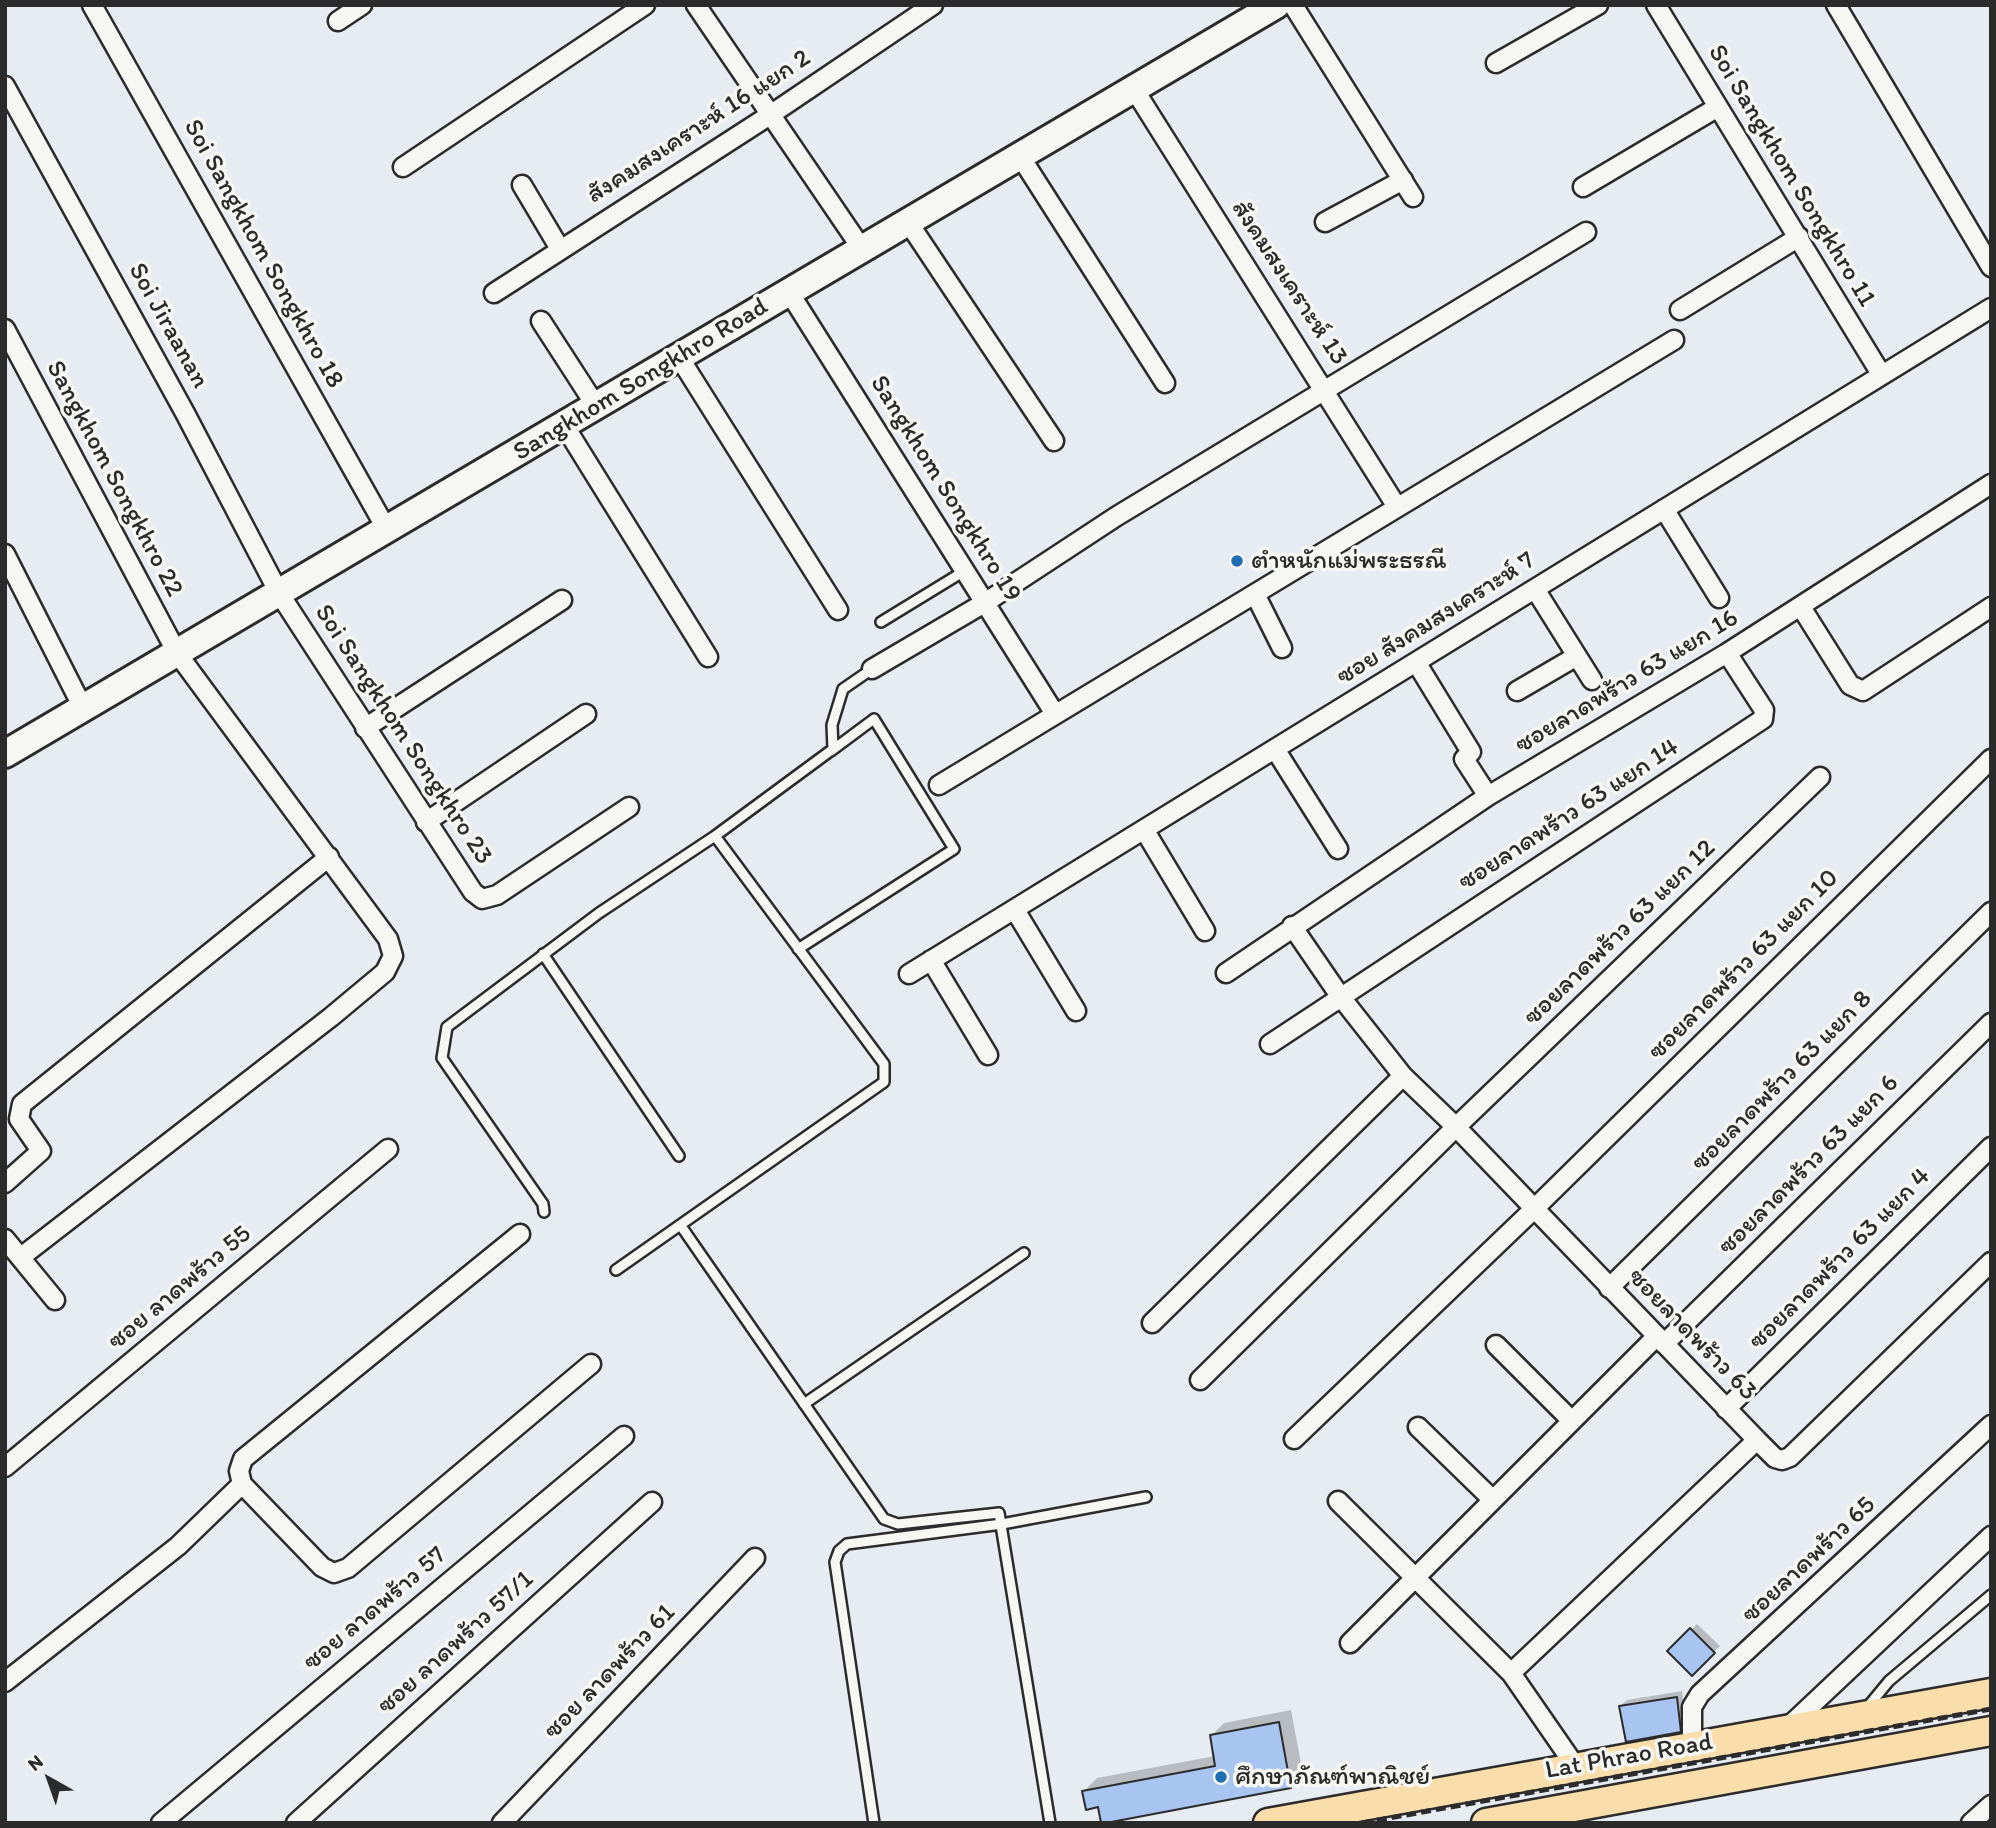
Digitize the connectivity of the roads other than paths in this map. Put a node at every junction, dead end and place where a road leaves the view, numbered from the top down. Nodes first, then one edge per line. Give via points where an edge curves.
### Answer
1 (92, 5) edge
2 (362, 5) edge
3 (645, 5) edge
4 (696, 5) edge
5 (933, 5) edge
6 (1276, 5) edge
7 (1293, 5) edge
8 (1598, 5) edge
9 (1656, 5) edge
10 (1836, 5) edge
11 (338, 21) dead end
12 (1496, 63) dead end
13 (5, 86) edge
14 (1134, 89) junction
15 (1718, 107) junction
16 (770, 115) junction
17 (1020, 156) junction
18 (403, 167) dead end
19 (1403, 180) junction
20 (522, 185) dead end
21 (1583, 187) dead end
22 (1413, 197) dead end
23 (908, 222) junction
24 (1325, 222) dead end
25 (1586, 232) dead end
26 (1799, 237) junction
27 (560, 249) junction
28 (862, 249) junction
29 (1991, 267) edge
30 (789, 292) junction
31 (494, 293) dead end
32 (1991, 309) edge
33 (1680, 310) dead end
34 (541, 321) dead end
35 (5, 329) edge
36 (1674, 340) dead end
37 (679, 357) junction
38 (1881, 374) junction
39 (1165, 383) dead end
40 (1326, 391) junction
41 (596, 406) junction
42 (564, 425) junction
43 (1054, 441) dead end
44 (1991, 485) edge
45 (1398, 507) junction
46 (1664, 509) junction
47 (387, 530) junction
48 (5, 554) edge
49 (965, 570) junction
50 (12, 586) edge
51 (1535, 589) junction
52 (279, 593) junction
53 (1255, 594) junction
54 (1719, 598) dead end
55 (562, 600) dead end
56 (986, 602) junction
57 (1801, 607) junction
58 (1991, 607) edge
59 (838, 610) dead end
60 (881, 622) dead end
61 (1282, 648) dead end
62 (177, 653) junction
63 (1727, 653) junction
64 (1577, 656) junction
65 (708, 657) dead end
66 (1416, 662) junction
67 (872, 669) joint
68 (1592, 680) dead end
69 (1517, 691) dead end
70 (83, 708) junction
71 (586, 714) dead end
72 (1055, 714) junction
73 (365, 728) junction
74 (1275, 749) junction
75 (831, 751) junction
76 (5, 754) edge
77 (1991, 759) edge
78 (1821, 777) dead end
79 (939, 785) dead end
80 (1488, 796) junction
81 (629, 807) dead end
82 (426, 822) junction
83 (1145, 831) junction
84 (715, 836) junction
85 (1338, 849) dead end
86 (329, 858) junction
87 (1015, 909) junction
88 (1991, 912) edge
89 (1292, 926) junction
90 (1205, 931) dead end
91 (798, 949) junction
92 (543, 954) junction
93 (931, 960) junction
94 (1226, 973) dead end
95 (909, 974) dead end
96 (1340, 996) junction
97 (1076, 1011) dead end
98 (1991, 1023) edge
99 (1270, 1044) dead end
100 (988, 1055) dead end
101 (1404, 1076) junction
102 (1456, 1127) junction
103 (1991, 1147) edge
104 (388, 1149) dead end
105 (679, 1156) dead end
106 (5, 1183) edge
107 (1534, 1209) junction
108 (544, 1212) dead end
109 (681, 1226) junction
110 (520, 1234) dead end
111 (5, 1239) edge
112 (1024, 1252) dead end
113 (21, 1257) junction
114 (1991, 1262) edge
115 (616, 1269) dead end
116 (1609, 1288) junction
117 (55, 1300) dead end
118 (1152, 1323) dead end
119 (1660, 1341) junction
120 (1496, 1345) dead end
121 (591, 1364) dead end
122 (1200, 1380) dead end
123 (804, 1404) junction
124 (1726, 1409) junction
125 (1571, 1420) junction
126 (1991, 1425) edge
127 (1418, 1427) dead end
128 (624, 1436) dead end
129 (1294, 1439) dead end
130 (1757, 1440) junction
131 (5, 1466) edge
132 (242, 1484) junction
133 (1146, 1497) dead end
134 (1493, 1500) junction
135 (1338, 1501) dead end
136 (652, 1502) dead end
137 (1002, 1524) junction
138 (1991, 1536) edge
139 (755, 1558) dead end
140 (1415, 1578) junction
141 (1991, 1595) edge
142 (1350, 1643) dead end
143 (1510, 1673) junction
144 (5, 1682) edge
145 (1991, 1693) edge
146 (1870, 1714) junction
147 (1787, 1729) junction
148 (1991, 1731) edge
149 (1692, 1745) junction
150 (1576, 1767) junction
151 (1991, 1805) edge
152 (161, 1823) edge
153 (296, 1823) edge
154 (502, 1823) edge
155 (874, 1823) edge
156 (1050, 1823) edge
157 (1268, 1823) edge
158 (1486, 1823) edge
159 (1971, 1823) edge

1 - 47 street, Soi Sangkhom Songkhro 18
2 - 11 street
3 - 18 street
4 - 16 street
5 - 16 street, สังคมสงเคราะห์ 16 แยก 2
6 - 14 main road, Sangkhom Songkhro Road
7 - 19 street
8 - 12 street
9 - 15 street, Soi Sangkhom Songkhro 11
10 - 29 street
13 - 52 street, Soi Jiraanan
14 - 17 main road, Sangkhom Songkhro Road
14 - 40 street, สังคมสงเคราะห์ 13
15 - 21 street
15 - 26 street, Soi Sangkhom Songkhro 11
16 - 27 street, สังคมสงเคราะห์ 16 แยก 2
16 - 28 street
17 - 23 main road, Sangkhom Songkhro Road
17 - 39 street
19 - 22 street
19 - 24 street
20 - 27 street
23 - 28 main road, Sangkhom Songkhro Road
23 - 43 street
25 - 40 street
26 - 33 street
26 - 38 street, Soi Sangkhom Songkhro 11
27 - 31 street, สังคมสงเคราะห์ 16 แยก 2
28 - 30 main road, Sangkhom Songkhro Road
30 - 37 main road, Sangkhom Songkhro Road
30 - 49 street, Sangkhom Songkhro 19
32 - 38 street, ซอย สังคมสงเคราะห์ 7
34 - 41 street
35 - 62 street, Sangkhom Songkhro 22
36 - 45 street
37 - 41 main road, Sangkhom Songkhro Road
37 - 59 street
38 - 46 street, ซอย สังคมสงเคราะห์ 7
40 - 45 street, สังคมสงเคราะห์ 13
40 - 56 street via 1117,516
41 - 42 main road, Sangkhom Songkhro Road
42 - 47 main road, Sangkhom Songkhro Road
42 - 65 street
44 - 57 street, ซอยลาดพร้าว 63 แยก 16
45 - 53 street
46 - 51 street, ซอย สังคมสงเคราะห์ 7
46 - 54 street
47 - 52 main road, Sangkhom Songkhro Road
48 - 50 street
49 - 56 street, Sangkhom Songkhro 19
49 - 60 lane
50 - 70 street
51 - 64 street
51 - 66 street, ซอย สังคมสงเคราะห์ 7
52 - 62 main road, Sangkhom Songkhro Road
52 - 73 street, Soi Sangkhom Songkhro 23
53 - 61 street
53 - 72 street
55 - 73 street
56 - 67 street
56 - 72 street, Sangkhom Songkhro 19
57 - 58 street via 1850,685 1863,691
57 - 63 street, ซอยลาดพร้าว 63 แยก 16
62 - 70 main road, Sangkhom Songkhro Road
62 - 86 street, Sangkhom Songkhro 22
63 - 80 street, ซอยลาดพร้าว 63 แยก 16
63 - 96 street, ซอยลาดพร้าว 63 แยก 14 via 1764,710 1763,719
64 - 68 street
64 - 69 street
66 - 74 street, ซอย สังคมสงเคราะห์ 7
66 - 80 street via 1471,752 1464,759
67 - 75 lane via 843,689 832,724
70 - 76 main road, Sangkhom Songkhro Road
71 - 82 street
72 - 79 street
73 - 82 street, Soi Sangkhom Songkhro 23
74 - 83 street, ซอย สังคมสงเคราะห์ 7
74 - 85 street
75 - 84 lane
75 - 91 lane via 874,719 954,849
77 - 107 street, ซอยลาดพร้าว 63 แยก 10
78 - 102 street, ซอยลาดพร้าว 63 แยก 12
80 - 89 street, ซอยลาดพร้าว 63 แยก 16
81 - 82 street, Soi Sangkhom Songkhro 23 via 497,895 482,899
83 - 87 street, ซอย สังคมสงเคราะห์ 7
83 - 90 street
84 - 91 lane
84 - 92 lane
86 - 106 street via 22,1104 19,1119 41,1151
86 - 113 street, Sangkhom Songkhro 22 via 388,939 393,956 385,972
87 - 93 street, ซอย สังคมสงเคราะห์ 7
87 - 97 street
88 - 116 street, ซอยลาดพร้าว 63 แยก 8
89 - 94 street, ซอยลาดพร้าว 63 แยก 16
89 - 96 street, ซอยลาดพร้าว 63
91 - 109 lane via 884,1064 884,1082
92 - 105 lane
92 - 108 lane via 447,1027 442,1058
93 - 95 street, ซอย สังคมสงเคราะห์ 7
93 - 100 street
96 - 99 street
96 - 101 street, ซอยลาดพร้าว 63
98 - 119 street, ซอยลาดพร้าว 63 แยก 6
101 - 102 street, ซอยลาดพร้าว 63
101 - 118 street
102 - 107 street, ซอยลาดพร้าว 63
102 - 122 street, ซอยลาดพร้าว 63 แยก 12
103 - 124 street, ซอยลาดพร้าว 63 แยก 4
104 - 131 street, ซอย ลาดพร้าว 55
107 - 116 street, ซอยลาดพร้าว 63
107 - 129 street, ซอยลาดพร้าว 63 แยก 10
109 - 115 lane
109 - 123 lane
110 - 132 street via 243,1459 239,1471
111 - 113 street
112 - 123 lane
113 - 117 street
114 - 130 street via 1790,1457 1775,1458
116 - 119 street, ซอยลาดพร้าว 63
119 - 124 street, ซอยลาดพร้าว 63
119 - 125 street, ซอยลาดพร้าว 63 แยก 6
120 - 125 street
121 - 132 street, ซอย ลาดพร้าว 57 via 348,1568 334,1573 322,1567
123 - 137 lane via 884,1519 898,1524 994,1511
124 - 130 street, ซอยลาดพร้าว 63
125 - 134 street, ซอยลาดพร้าว 63 แยก 6
126 - 149 street, ซอยลาดพร้าว 65 via 1700,1694 1692,1707
127 - 134 street
128 - 152 street, ซอย ลาดพร้าว 57
130 - 143 street, ซอยลาดพร้าว 63
132 - 144 street via 178,1546
133 - 137 lane
134 - 140 street, ซอยลาดพร้าว 63 แยก 6
135 - 140 street
136 - 153 street, ซอย ลาดพร้าว 57/1
137 - 155 lane via 847,1544 839,1551 835,1562
137 - 156 lane
138 - 147 street
139 - 154 street, ซอย ลาดพร้าว 61
140 - 142 street, ซอยลาดพร้าว 63 แยก 6
140 - 143 street
141 - 146 lane via 1889,1681 1870,1704
143 - 150 street
145 - 146 main road, Lat Phrao Road
146 - 147 main road, Lat Phrao Road
147 - 149 main road, Lat Phrao Road
148 - 158 main road, Lat Phrao Road
149 - 150 main road, Lat Phrao Road
150 - 157 main road, Lat Phrao Road
151 - 159 street

